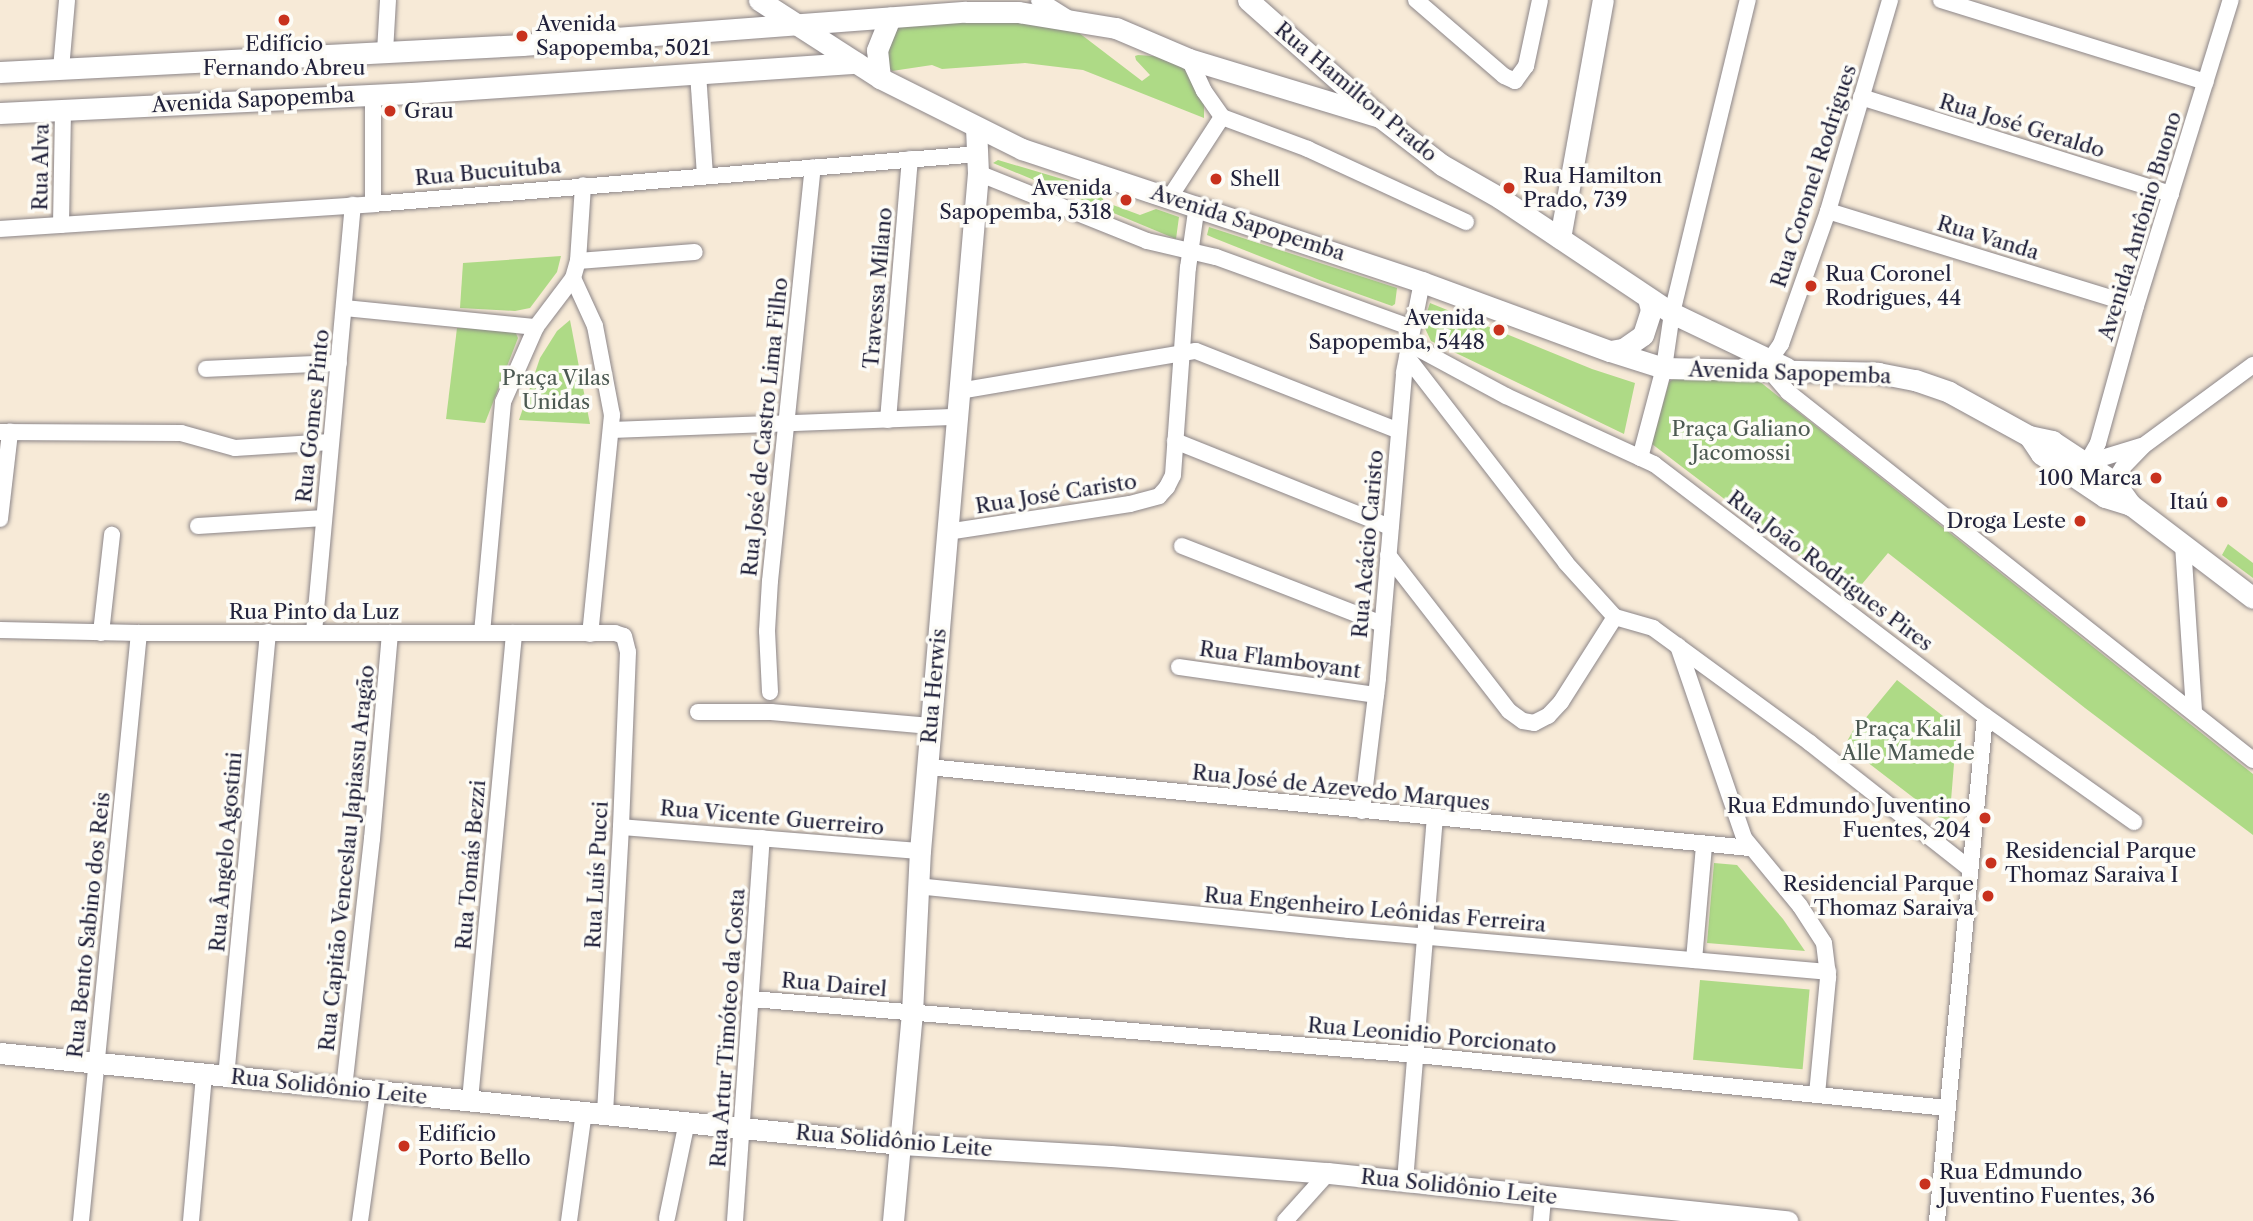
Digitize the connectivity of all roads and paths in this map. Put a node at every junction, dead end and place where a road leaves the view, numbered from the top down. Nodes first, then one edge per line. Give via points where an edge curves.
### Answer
1 (67, 0) edge
2 (388, 0) edge
3 (1039, 0) edge
4 (1248, 0) edge
5 (1416, 0) edge
6 (1540, 0) edge
7 (1603, 0) edge
8 (1748, 0) edge
9 (1890, 0) edge
10 (1941, 0) edge
11 (2231, 0) edge
12 (766, 12) edge
13 (890, 17) junction
14 (1068, 18) junction
15 (798, 25) junction
16 (385, 52) junction
17 (1189, 59) junction
18 (856, 63) junction
19 (61, 69) junction
20 (0, 72) edge
21 (698, 73) junction
22 (880, 78) junction
23 (2206, 82) junction
24 (373, 95) junction
25 (1861, 97) junction
26 (63, 109) junction
27 (0, 113) edge
28 (1222, 117) junction
29 (1380, 117) junction
30 (981, 148) junction
31 (910, 159) junction
32 (813, 167) junction
33 (705, 176) junction
34 (583, 185) junction
35 (2171, 194) junction
36 (1170, 197) junction
37 (373, 204) junction
38 (353, 205) junction
39 (1197, 205) junction
40 (1828, 211) junction
41 (1466, 222) dead end
42 (61, 225) junction
43 (0, 229) edge
44 (1560, 238) junction
45 (695, 252) dead end
46 (1190, 253) junction
47 (578, 261) junction
48 (573, 278) junction
49 (1422, 282) junction
50 (1648, 298) junction
51 (2136, 306) junction
52 (345, 308) junction
53 (1672, 313) junction
54 (536, 327) junction
55 (1409, 343) junction
56 (1610, 351) junction
57 (1181, 352) junction
58 (339, 363) junction
59 (2253, 365) edge
60 (1664, 368) junction
61 (1765, 368) junction
62 (206, 369) dead end
63 (959, 391) junction
64 (957, 417) junction
65 (888, 420) junction
66 (785, 426) junction
67 (613, 430) junction
68 (1399, 430) junction
69 (5, 432) edge
70 (1175, 441) junction
71 (331, 442) junction
72 (2143, 446) junction
73 (1640, 458) junction
74 (2082, 471) junction
75 (2109, 489) junction
76 (324, 518) junction
77 (0, 519) edge
78 (198, 526) dead end
79 (1390, 527) junction
80 (947, 533) junction
81 (112, 535) dead end
82 (2183, 545) junction
83 (1182, 546) dead end
84 (1388, 555) junction
85 (2253, 598) edge
86 (1615, 617) junction
87 (1382, 624) junction
88 (0, 630) edge
89 (268, 632) junction
90 (314, 632) junction
91 (101, 633) junction
92 (390, 633) junction
93 (482, 633) junction
94 (514, 633) junction
95 (139, 634) junction
96 (590, 634) junction
97 (627, 639) joint
98 (1678, 646) junction
99 (1179, 667) dead end
100 (770, 692) dead end
101 (1376, 695) junction
102 (698, 712) dead end
103 (2194, 712) junction
104 (1985, 716) junction
105 (930, 726) junction
106 (2253, 760) edge
107 (928, 767) junction
108 (1362, 811) junction
109 (1436, 818) junction
110 (2134, 822) dead end
111 (621, 827) junction
112 (762, 838) junction
113 (1704, 845) junction
114 (1750, 848) junction
115 (920, 851) junction
116 (1969, 868) junction
117 (917, 887) junction
118 (1427, 937) junction
119 (1695, 960) junction
120 (1828, 972) junction
121 (752, 999) junction
122 (912, 1013) junction
123 (0, 1053) edge
124 (1417, 1055) junction
125 (97, 1064) junction
126 (215, 1076) junction
127 (344, 1088) junction
128 (378, 1092) junction
129 (1817, 1094) junction
130 (470, 1100) junction
131 (1947, 1108) junction
132 (595, 1112) junction
133 (687, 1121) junction
134 (744, 1126) junction
135 (901, 1144) junction
136 (1328, 1173) junction
137 (1405, 1181) junction
138 (1543, 1196) junction
139 (667, 1218) dead end
140 (81, 1221) edge
141 (191, 1221) edge
142 (360, 1221) edge
143 (569, 1221) edge
144 (735, 1221) edge
145 (893, 1221) edge
146 (1285, 1221) edge
147 (1541, 1221) edge
148 (1788, 1221) edge
149 (1937, 1221) edge

1 - 19 street
2 - 16 street
3 - 14 street
4 - 29 main road, Rua Hamilton Prado
5 - 6 street via 1515,81 1526,66
7 - 44 main road
8 - 53 street
9 - 25 street, Rua Coronel Rodrigues
10 - 23 street
11 - 23 street, Avenida Antônio Buono
12 - 15 main road, Avenida Sapopemba
12 - 16 main road, Avenida Sapopemba
13 - 14 main road, Avenida Sapopemba via 1018,12
13 - 15 main road, Avenida Sapopemba
13 - 22 main road via 877,50
14 - 17 main road, Avenida Sapopemba via 1116,27
15 - 18 main road
16 - 19 main road, Avenida Sapopemba
17 - 28 street
17 - 29 main road, Avenida Sapopemba
18 - 21 main road, Avenida Sapopemba
18 - 22 main road, Avenida Sapopemba
19 - 20 main road, Avenida Sapopemba
21 - 24 main road, Avenida Sapopemba
21 - 33 street
22 - 30 main road, Avenida Sapopemba
23 - 35 street, Avenida Antônio Buono
24 - 26 main road, Avenida Sapopemba
24 - 37 street
25 - 35 street, Rua José Geraldo
25 - 40 street, Rua Coronel Rodrigues
26 - 27 main road, Avenida Sapopemba
26 - 42 street, Rua Alva
28 - 36 street
28 - 41 street via 1308,149
29 - 44 main road, Rua Hamilton Prado via 1442,165
30 - 31 street, Rua Bucuituba
30 - 36 main road, Avenida Sapopemba via 1022,149
30 - 46 street, Rua João Rodrigues Pires via 1147,241
30 - 63 main road, Rua Herwis
31 - 32 street, Rua Bucuituba
31 - 65 street, Travessa Milano
32 - 33 street, Rua Bucuituba
32 - 66 street, Rua José de Castro Lima Filho
33 - 34 street, Rua Bucuituba
34 - 37 street, Rua Bucuituba
34 - 47 street
35 - 51 street, Avenida Antônio Buono
36 - 39 main road, Avenida Sapopemba
37 - 38 street, Rua Bucuituba
38 - 42 street, Rua Bucuituba
38 - 52 street, Rua Gomes Pinto
39 - 46 street
39 - 49 main road, Avenida Sapopemba
40 - 51 street, Rua Vanda
40 - 61 street, Rua Coronel Rodrigues via 1781,344
42 - 43 street, Rua Bucuituba
44 - 50 main road, Rua Hamilton Prado
45 - 47 street
46 - 55 street, Rua João Rodrigues Pires via 1216,257
46 - 57 street
47 - 48 street
48 - 54 street
48 - 67 street via 595,326
49 - 55 street, Rua Acácio Caristo
49 - 56 main road, Avenida Sapopemba
50 - 53 main road, Rua Hamilton Prado
50 - 56 main road via 1651,310 1643,335 1623,349
51 - 74 street, Avenida Antônio Buono via 2098,443
52 - 54 street
52 - 58 street, Rua Gomes Pinto
53 - 60 street
53 - 61 main road, Rua Hamilton Prado
54 - 93 street via 499,419
55 - 68 street, Rua Acácio Caristo
55 - 73 street, Rua João Rodrigues Pires via 1506,396
55 - 86 street via 1566,563
56 - 60 main road, Avenida Sapopemba
57 - 63 street
57 - 68 street via 1204,353
57 - 70 street
58 - 62 street
58 - 71 street, Rua Gomes Pinto
59 - 72 street
60 - 61 main road, Avenida Sapopemba
60 - 73 street
61 - 74 main road, Avenida Sapopemba via 1876,373 1915,380 1949,392 2029,436 2052,441
61 - 103 street via 1788,393
63 - 64 main road, Rua Herwis
64 - 65 street
64 - 80 main road, Rua Herwis
65 - 66 street
66 - 67 street
66 - 100 street, Rua José de Castro Lima Filho via 767,631
67 - 96 street
68 - 79 street, Rua Acácio Caristo
69 - 71 street via 181,433 236,448
69 - 77 street
70 - 79 street
70 - 80 street, Rua José Caristo via 1173,475 1159,496 1130,505
71 - 76 street, Rua Gomes Pinto
72 - 74 street
72 - 75 street
73 - 104 street, Rua João Rodrigues Pires via 1654,464
74 - 75 main road, Avenida Sapopemba
75 - 82 main road, Avenida Sapopemba
76 - 78 street
76 - 90 street, Rua Gomes Pinto
79 - 84 street, Rua Acácio Caristo
80 - 105 main road, Rua Herwis
81 - 91 street
82 - 85 main road, Avenida Sapopemba
82 - 103 street
83 - 87 street
84 - 86 street via 1508,710 1522,721 1534,723 1561,702
84 - 87 street, Rua Acácio Caristo
86 - 98 street via 1653,628
87 - 101 street, Rua Acácio Caristo
88 - 91 street, Rua Pinto da Luz
89 - 90 street, Rua Pinto da Luz
89 - 95 street, Rua Pinto da Luz
89 - 126 street, Rua Ângelo Agostini
90 - 92 street, Rua Pinto da Luz
91 - 95 street, Rua Pinto da Luz
92 - 93 street, Rua Pinto da Luz
92 - 127 street, Rua Capitão Venceslau Japiassu Aragão
93 - 94 street, Rua Pinto da Luz
94 - 96 street, Rua Pinto da Luz
94 - 130 street, Rua Tomás Bezzi
95 - 125 street, Rua Bento Sabino dos Reis
96 - 97 street, Rua Pinto da Luz via 615,633
97 - 111 street, Rua Luís Pucci
98 - 114 street via 1731,807
98 - 116 street
99 - 101 street, Rua Flamboyant
101 - 108 street, Rua Acácio Caristo
102 - 105 street via 771,712
103 - 106 street
104 - 110 street, Rua João Rodrigues Pires
104 - 116 street
105 - 107 main road, Rua Herwis
107 - 108 street, Rua José de Azevedo Marques
107 - 115 main road, Rua Herwis
108 - 109 street, Rua José de Azevedo Marques
109 - 113 street, Rua José de Azevedo Marques
109 - 118 street
111 - 112 street, Rua Vicente Guerreiro
111 - 132 street, Rua Luís Pucci
112 - 115 street, Rua Vicente Guerreiro
112 - 121 street, Rua Artur Timóteo da Costa
113 - 114 street, Rua José de Azevedo Marques
113 - 119 street
114 - 120 street via 1815,927 1824,943
115 - 117 main road, Rua Herwis
116 - 131 street
117 - 118 street, Rua Engenheiro Leônidas Ferreira
117 - 122 main road, Rua Herwis
118 - 119 street, Rua Engenheiro Leônidas Ferreira
118 - 124 street
119 - 120 street, Rua Engenheiro Leônidas Ferreira
120 - 129 street
121 - 122 street, Rua Dairel
121 - 134 street, Rua Artur Timóteo da Costa
122 - 124 street, Rua Leonidio Porcionato
122 - 135 main road, Rua Herwis
123 - 125 main road, Rua Solidônio Leite
124 - 129 street, Rua Leonidio Porcionato
124 - 137 street
125 - 126 main road, Rua Solidônio Leite
125 - 140 street, Rua Bento Sabino dos Reis
126 - 127 main road, Rua Solidônio Leite
126 - 141 street, Rua Ângelo Agostini
127 - 128 main road, Rua Solidônio Leite
128 - 130 main road, Rua Solidônio Leite
128 - 142 street
129 - 131 street, Rua Leonidio Porcionato
130 - 132 main road, Rua Solidônio Leite
131 - 149 street
132 - 133 main road, Rua Solidônio Leite
132 - 143 street, Rua Luís Pucci
133 - 134 main road, Rua Solidônio Leite
133 - 139 street
134 - 135 main road, Rua Solidônio Leite
134 - 144 street, Rua Artur Timóteo da Costa
135 - 136 main road, Rua Solidônio Leite
135 - 145 main road, Rua Herwis
136 - 137 main road, Rua Solidônio Leite
136 - 146 street
137 - 138 main road, Rua Solidônio Leite
138 - 147 street
138 - 148 main road, Rua Solidônio Leite

